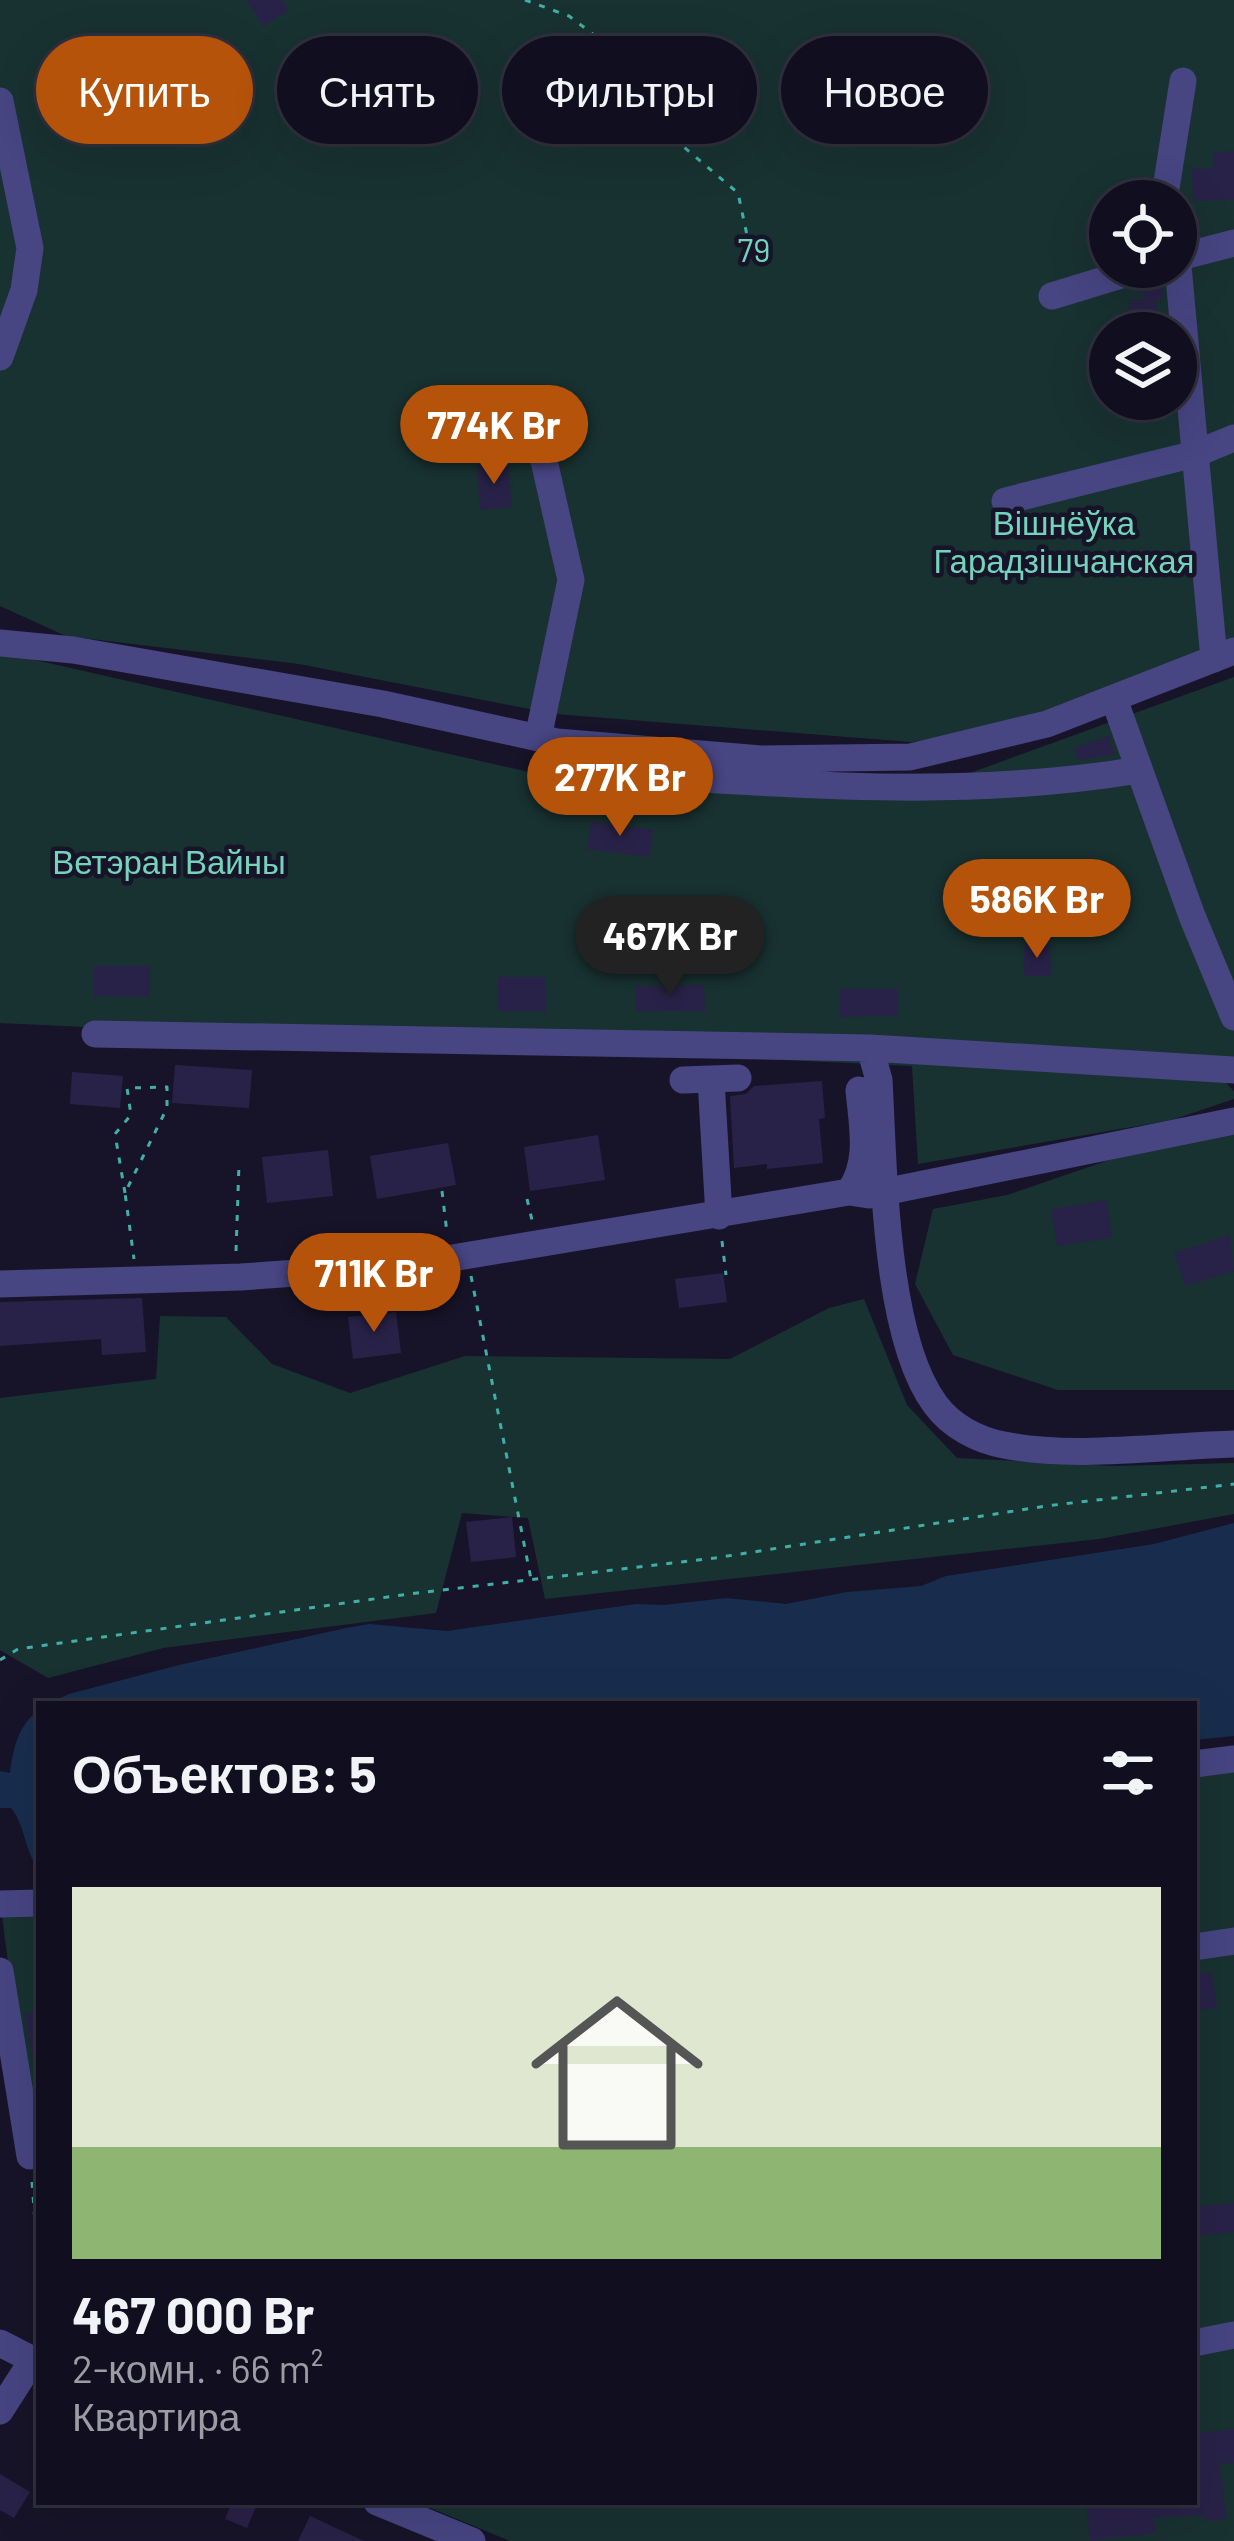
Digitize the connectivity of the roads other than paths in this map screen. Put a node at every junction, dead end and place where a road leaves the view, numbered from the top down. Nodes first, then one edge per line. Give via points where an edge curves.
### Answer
1 (1183, 81) dead end
2 (0, 101) edge
3 (1167, 180) edge
4 (1234, 244) edge
5 (1197, 250) edge
6 (1089, 285) edge
7 (1180, 288) edge
8 (1052, 296) dead end
9 (0, 357) edge
10 (533, 412) dead end
11 (1234, 438) edge
12 (1195, 454) junction
13 (1005, 501) dead end
14 (0, 643) edge
15 (1224, 655) edge
16 (1114, 699) junction
17 (538, 738) junction
18 (687, 753) junction
19 (1139, 770) junction
20 (1234, 1017) edge
21 (94, 1034) dead end
22 (870, 1048) junction
23 (1234, 1070) edge
24 (710, 1080) dead end
25 (860, 1090) dead end
26 (1234, 1120) edge
27 (887, 1189) junction
28 (849, 1192) junction
29 (719, 1216) junction
30 (0, 1284) edge
31 (1234, 1444) edge
32 (1234, 1759) edge
33 (1197, 1764) edge
34 (36, 1903) edge
35 (0, 1904) edge
36 (1234, 1941) edge
37 (1197, 1947) edge
38 (0, 1971) edge
39 (30, 2156) road end
40 (1234, 2336) edge
41 (1197, 2342) edge
42 (0, 2344) edge
43 (36, 2362) edge
44 (0, 2411) edge
45 (383, 2505) edge
46 (472, 2541) edge

1 - 3 street
2 - 9 street via 30,248
4 - 5 street
6 - 8 street
7 - 12 street
10 - 17 street via 572,580
11 - 12 street
12 - 13 street
12 - 15 street
14 - 17 street via 383,704
15 - 16 street
16 - 18 street via 910,757
16 - 19 street
17 - 18 street
18 - 19 street via 687,778 795,785 1060,783
19 - 20 street
21 - 22 street
22 - 23 street
22 - 27 street
24 - 29 street
25 - 28 street via 864,1155
26 - 27 street
27 - 28 street
27 - 31 street via 909,1346 926,1390 948,1418 984,1440 1032,1449
28 - 29 street
29 - 30 street via 410,1265
32 - 33 street
34 - 35 street
36 - 37 street
38 - 39 street
40 - 41 street
42 - 43 street
43 - 44 street
45 - 46 street

